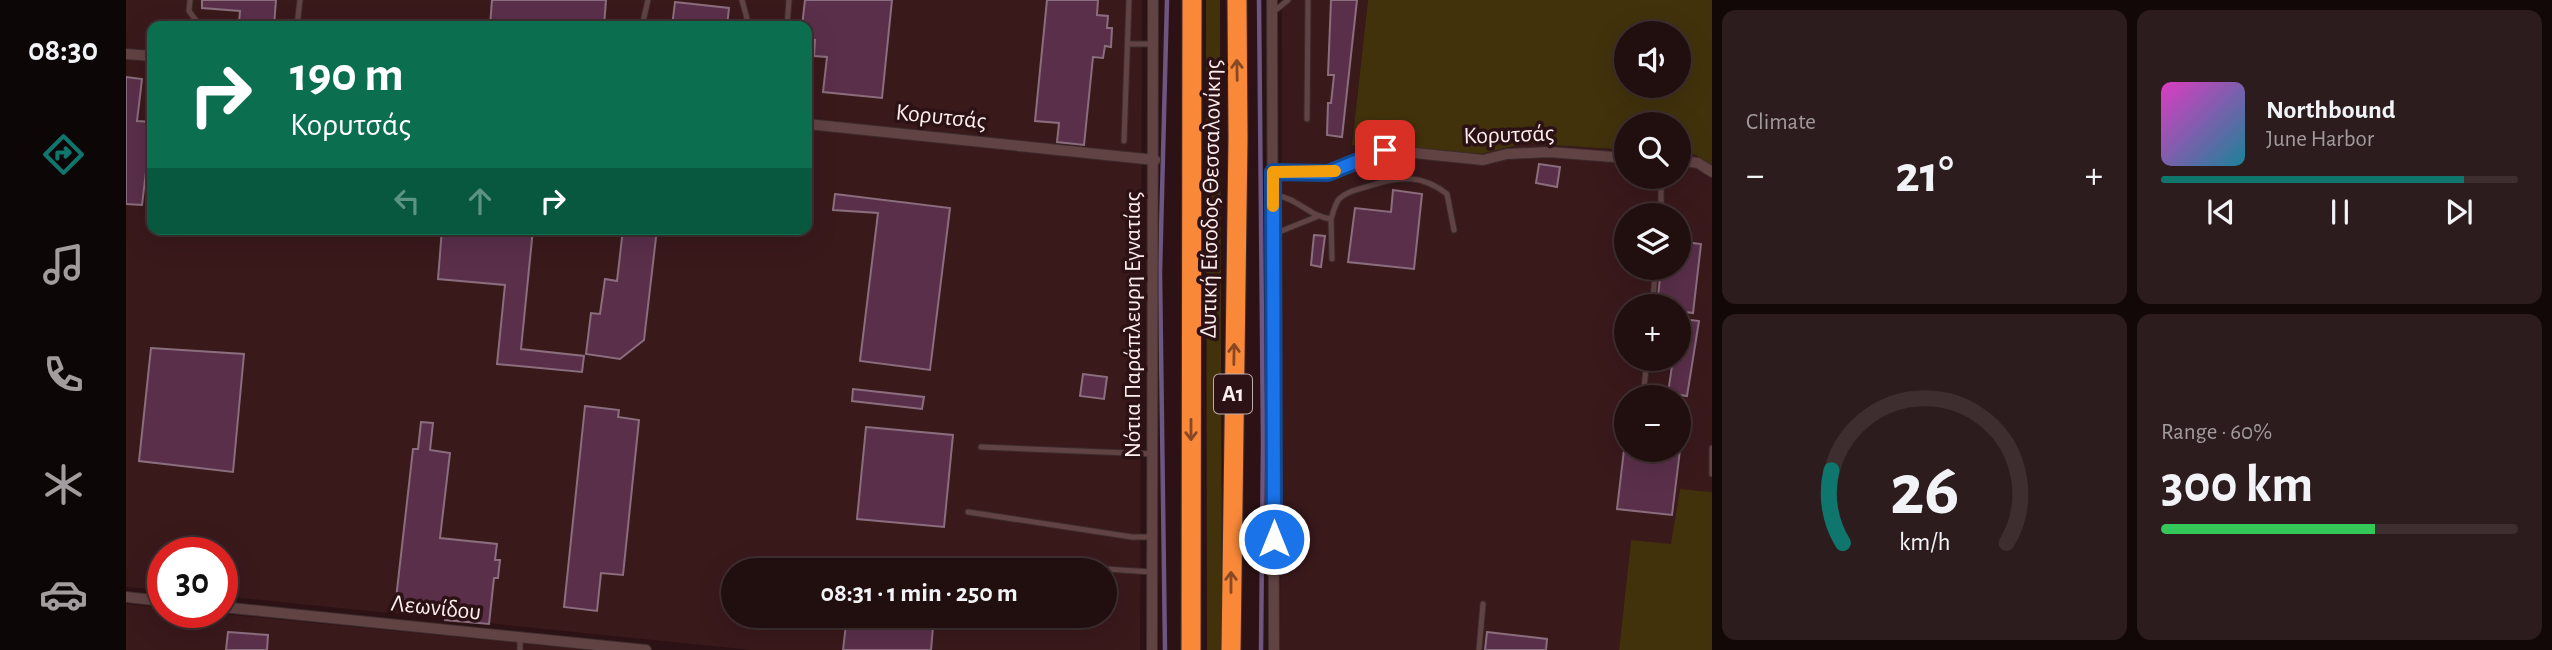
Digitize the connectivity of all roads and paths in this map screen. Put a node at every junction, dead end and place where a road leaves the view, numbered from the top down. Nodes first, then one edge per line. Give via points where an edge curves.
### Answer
1 (190, 0) edge
2 (300, 0) edge
3 (648, 0) edge
4 (742, 0) edge
5 (789, 0) edge
6 (1129, 0) edge
7 (1153, 0) edge
8 (1192, 0) edge
9 (1237, 0) edge
10 (1272, 0) edge
11 (1288, 0) edge
12 (1308, 0) edge
13 (1272, 13) junction
14 (197, 21) edge
15 (298, 21) edge
16 (643, 21) edge
17 (748, 21) edge
18 (787, 21) edge
19 (1129, 44) junction
20 (1153, 44) junction
21 (126, 54) edge
22 (147, 56) edge
23 (1307, 119) dead end
24 (812, 125) edge
25 (1125, 141) dead end
26 (1603, 157) junction
27 (1614, 157) edge
28 (1155, 160) junction
29 (1614, 160) edge
30 (1691, 162) edge
31 (1273, 172) junction
32 (1712, 172) edge
33 (1273, 195) junction
34 (1316, 217) junction
35 (1331, 219) junction
36 (1454, 230) dead end
37 (1273, 234) junction
38 (1332, 259) dead end
39 (981, 447) dead end
40 (1712, 448) edge
41 (1153, 454) junction
42 (1712, 474) edge
43 (968, 512) dead end
44 (1153, 537) junction
45 (1117, 570) edge
46 (1153, 572) junction
47 (126, 597) edge
48 (147, 599) edge
49 (1483, 604) dead end
50 (238, 609) edge
51 (520, 638) junction
52 (520, 650) edge
53 (646, 650) edge
54 (1152, 650) edge
55 (1191, 650) edge
56 (1231, 650) edge
57 (1274, 650) edge
58 (1479, 650) edge

1 - 14 lane via 189,10
2 - 15 lane
3 - 16 lane
4 - 17 lane
5 - 18 lane
6 - 19 lane
7 - 20 street, Νότια Παράπλευρη Εγνατίας
8 -> 55 highway, Δυτική Είσοδος Θεσσαλονίκης / Α1
56 -> 9 highway, Δυτική Είσοδος Θεσσαλονίκης / Α1
10 - 13 street
11 - 13 lane
12 - 23 lane
13 - 31 street
19 - 20 lane
19 - 25 lane
20 - 28 street, Νότια Παράπλευρη Εγνατίας
21 - 22 street
24 - 28 street, Κορυτσάς
26 - 27 street, Κορυτσάς
26 - 29 lane
26 - 31 street, Κορυτσάς via 1549,152 1483,160 1385,150 1328,173
28 - 41 street, Νότια Παράπλευρη Εγνατίας
30 - 32 street
31 - 33 street
33 - 34 lane via 1300,202
33 - 37 street
34 - 35 lane
34 - 37 lane
35 - 36 lane via 1337,201 1348,192 1392,178 1415,177 1447,194
35 - 38 lane
37 - 57 street
39 - 41 lane
40 - 42 lane
41 - 44 street, Νότια Παράπλευρη Εγνατίας
43 - 44 lane
44 - 46 street, Νότια Παράπλευρη Εγνατίας
45 - 46 lane
46 - 54 street, Νότια Παράπλευρη Εγνατίας
47 - 48 street
49 - 58 lane
50 - 51 street, Λεωνίδου
51 - 52 lane
51 - 53 street, Λεωνίδου

